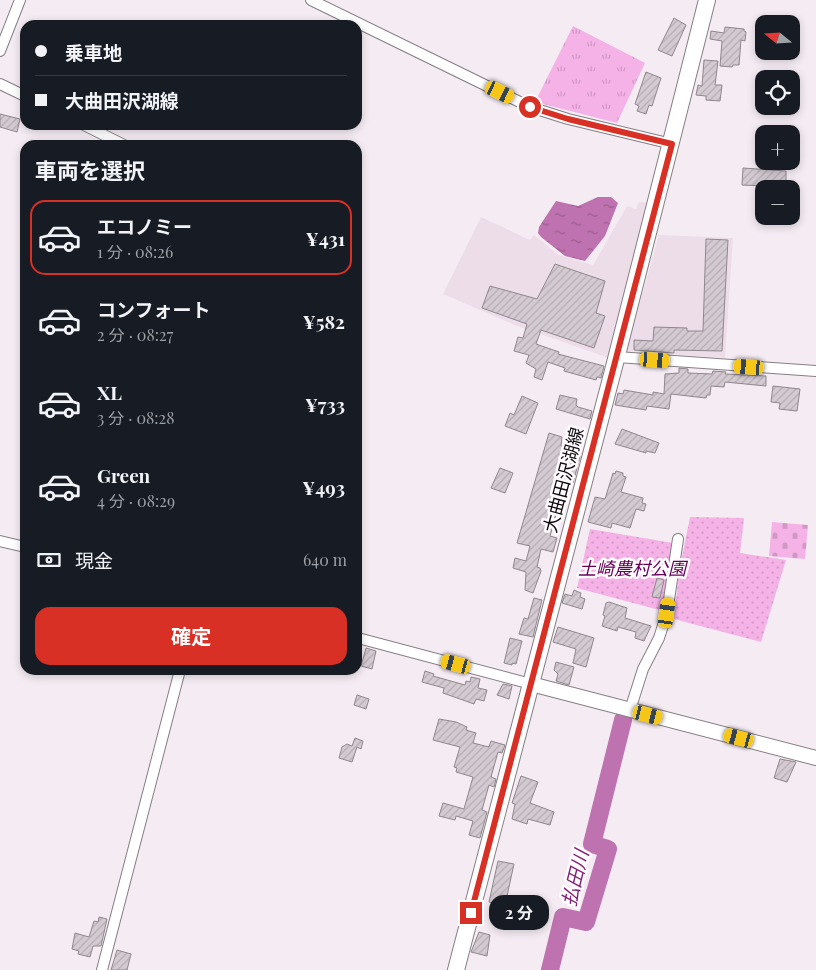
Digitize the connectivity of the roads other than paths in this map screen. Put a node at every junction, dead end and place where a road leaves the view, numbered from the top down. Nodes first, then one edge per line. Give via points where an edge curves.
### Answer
1 (20, 0) edge
2 (311, 0) edge
3 (708, 0) edge
4 (352, 20) edge
5 (362, 25) edge
6 (0, 50) edge
7 (0, 84) edge
8 (20, 94) edge
9 (94, 130) edge
10 (114, 140) edge
11 (672, 144) junction
12 (617, 358) junction
13 (816, 371) edge
14 (678, 540) dead end
15 (0, 541) edge
16 (20, 546) edge
17 (362, 639) edge
18 (179, 675) edge
19 (530, 684) junction
20 (630, 710) junction
21 (816, 758) edge
22 (102, 970) edge
23 (456, 970) edge

1 - 6 street
2 - 4 street
3 - 11 main road, 大曲田沢湖線
5 - 11 street via 530,107
7 - 8 street
9 - 10 street
11 - 12 main road, 大曲田沢湖線
12 - 13 street
12 - 19 main road, 大曲田沢湖線
14 - 20 street via 667,613
15 - 16 street
17 - 19 street
18 - 22 street
19 - 20 street
19 - 23 main road, 大曲田沢湖線
20 - 21 street

